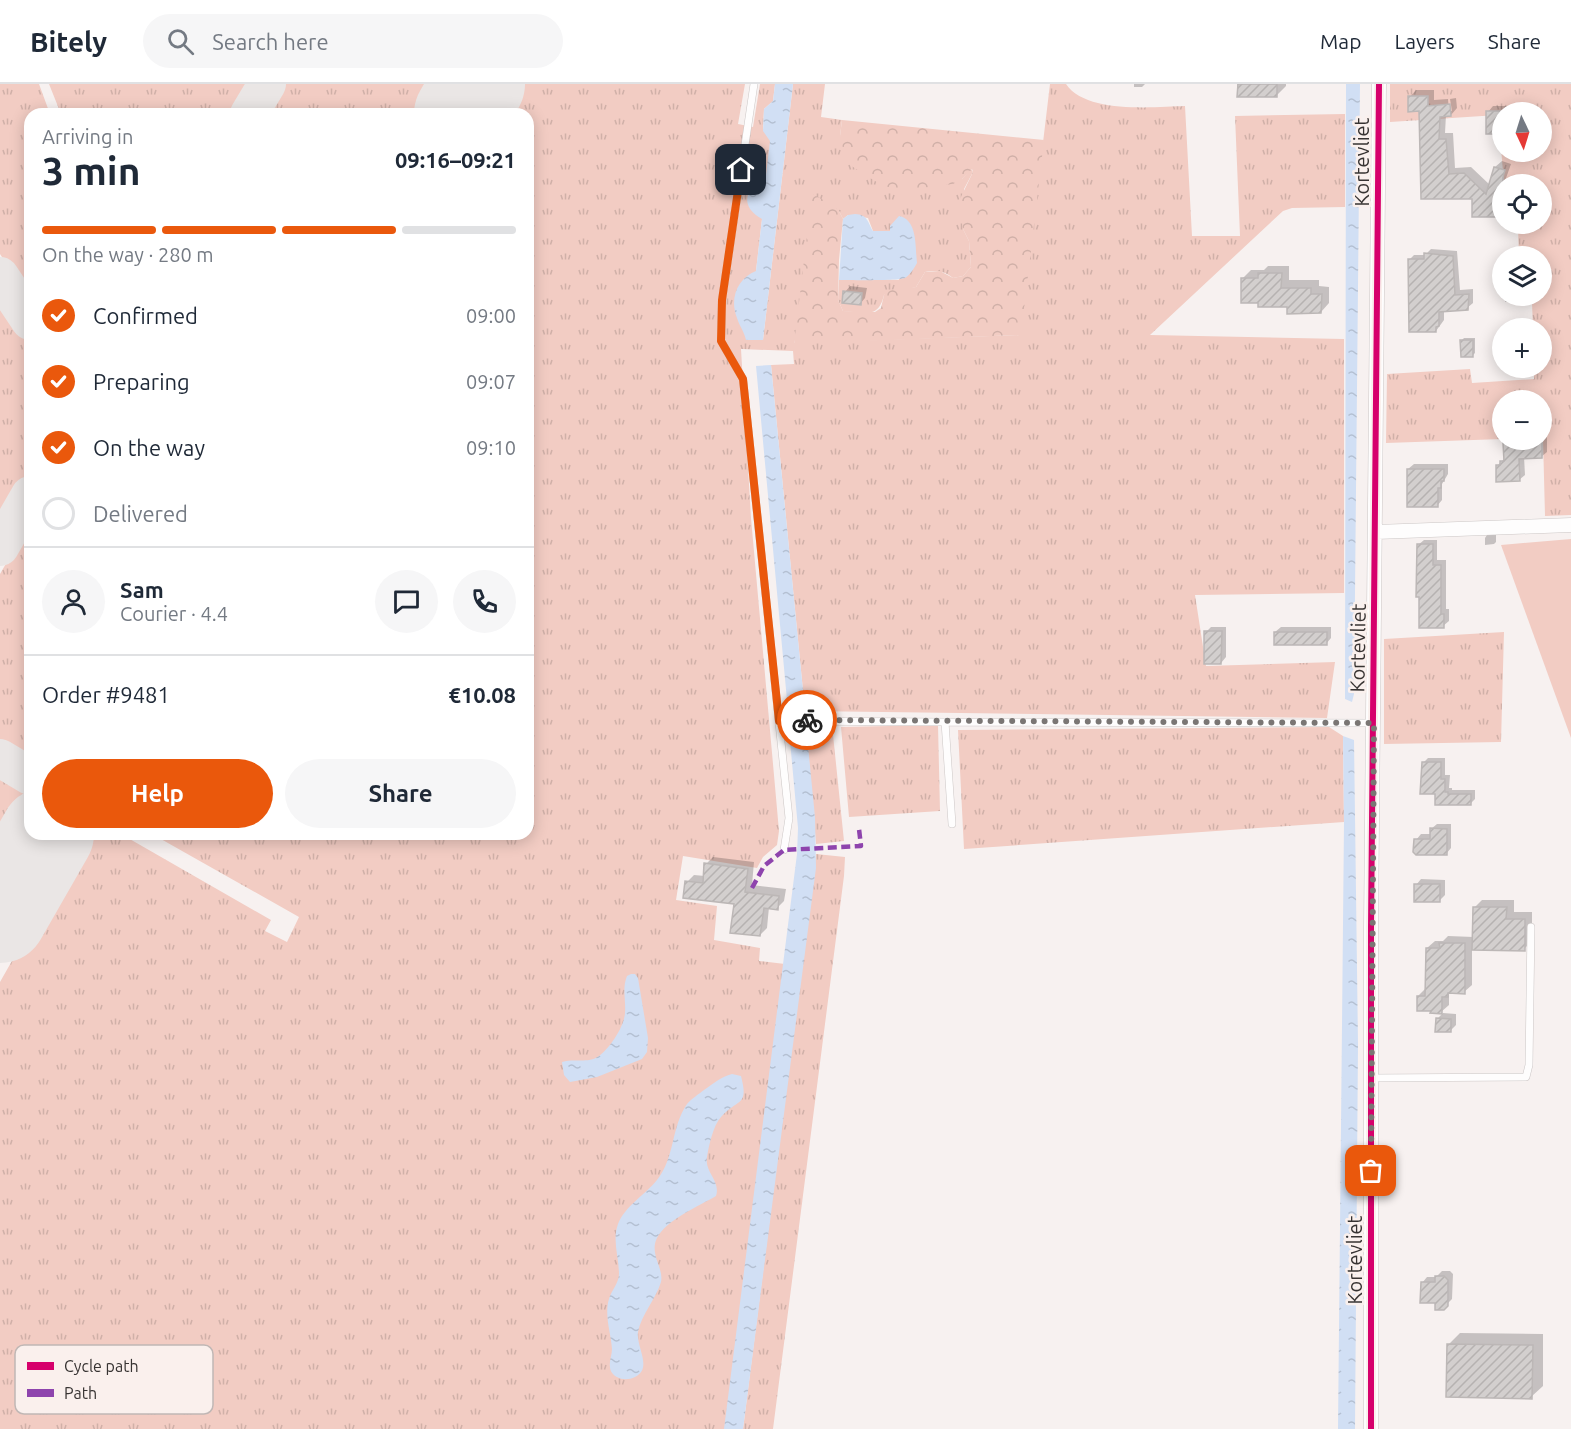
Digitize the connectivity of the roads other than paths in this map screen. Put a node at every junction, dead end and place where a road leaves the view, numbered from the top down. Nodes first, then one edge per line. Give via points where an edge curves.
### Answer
1 (754, 84) edge
2 (1378, 84) edge
3 (1571, 525) edge
4 (1376, 532) junction
5 (779, 721) junction
6 (945, 722) junction
7 (1374, 723) junction
8 (952, 824) dead end
9 (784, 850) dead end
10 (1531, 927) dead end
11 (1371, 1078) junction
12 (1371, 1429) edge

1 - 5 lane via 722,300 721,341 743,379
2 - 4 street, Kortevliet
3 - 4 street
4 - 7 street, Kortevliet
5 - 6 lane
5 - 9 lane via 789,818
6 - 7 lane
6 - 8 lane
7 - 11 street, Kortevliet
10 - 11 lane via 1526,1077
11 - 12 street, Kortevliet

